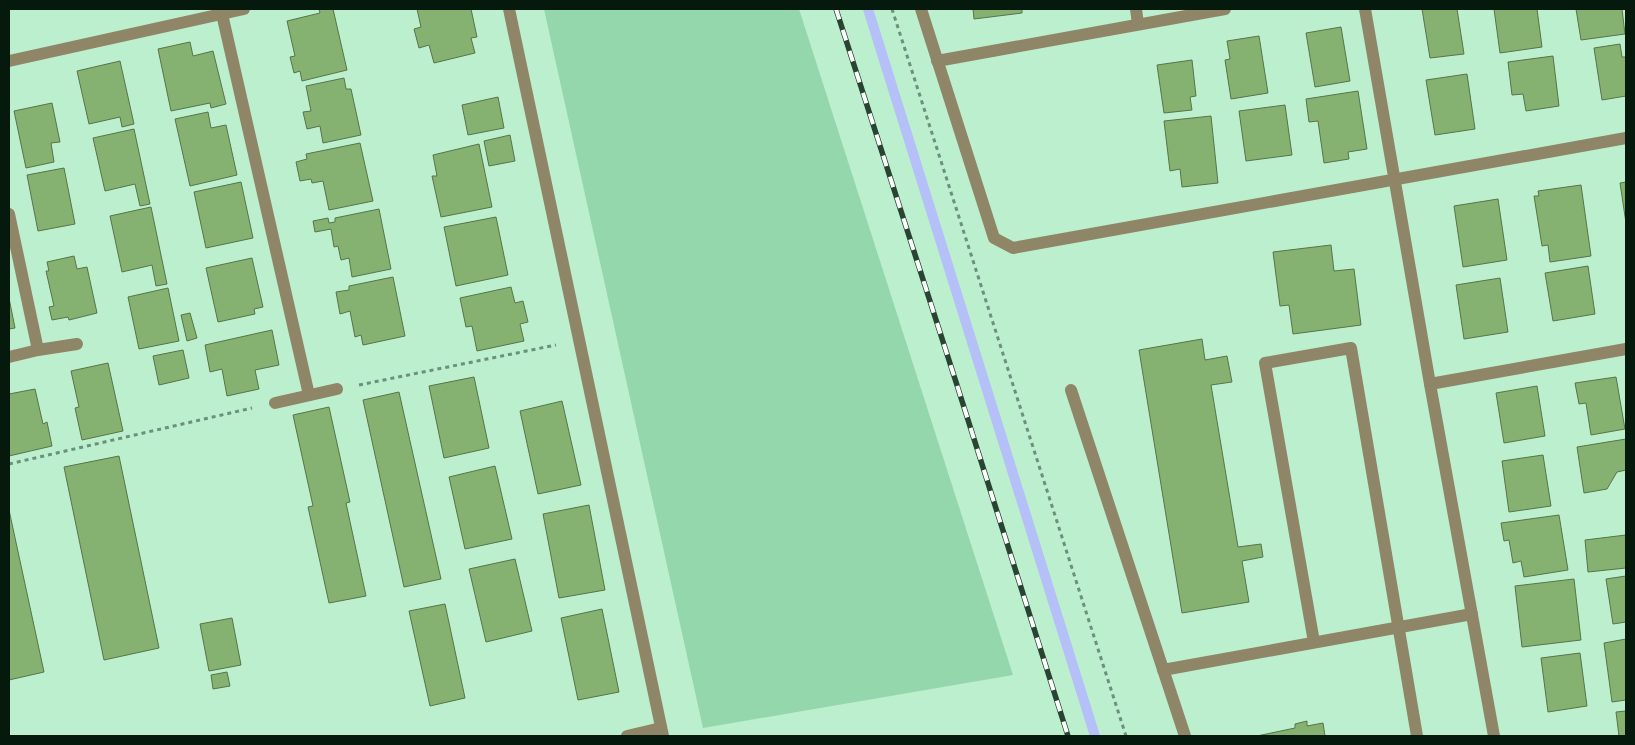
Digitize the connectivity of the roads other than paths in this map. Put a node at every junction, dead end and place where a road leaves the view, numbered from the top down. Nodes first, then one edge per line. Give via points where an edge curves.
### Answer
1 (244, 9) edge
2 (509, 9) edge
3 (921, 9) edge
4 (1136, 9) edge
5 (1225, 9) edge
6 (1364, 9) edge
7 (222, 14) junction
8 (1138, 24) junction
9 (9, 61) edge
10 (937, 61) junction
11 (1626, 138) edge
12 (1394, 179) junction
13 (9, 214) edge
14 (77, 344) dead end
15 (1626, 349) edge
16 (38, 350) junction
17 (9, 357) edge
18 (1430, 384) junction
19 (337, 389) road end
20 (1071, 390) dead end
21 (308, 395) junction
22 (275, 403) road end
23 (1472, 614) junction
24 (1398, 626) junction
25 (1314, 642) junction
26 (1162, 670) junction
27 (662, 732) edge
28 (626, 736) edge
29 (1185, 736) edge
30 (1417, 736) edge
31 (1494, 736) edge

1 - 7 street
2 - 27 street
3 - 10 street
4 - 8 street
5 - 8 street
6 - 12 street
7 - 9 street
7 - 21 street
8 - 10 street
10 - 12 street via 994,238 1013,248
11 - 12 street
12 - 18 street
13 - 16 street
14 - 16 street
15 - 18 street
16 - 17 street
18 - 23 street
19 - 21 street
20 - 26 street
21 - 22 street
23 - 24 street
23 - 31 street
24 - 25 street
24 - 25 street via 1351,348 1264,363
24 - 30 street
25 - 26 street
26 - 29 street
27 - 28 street

